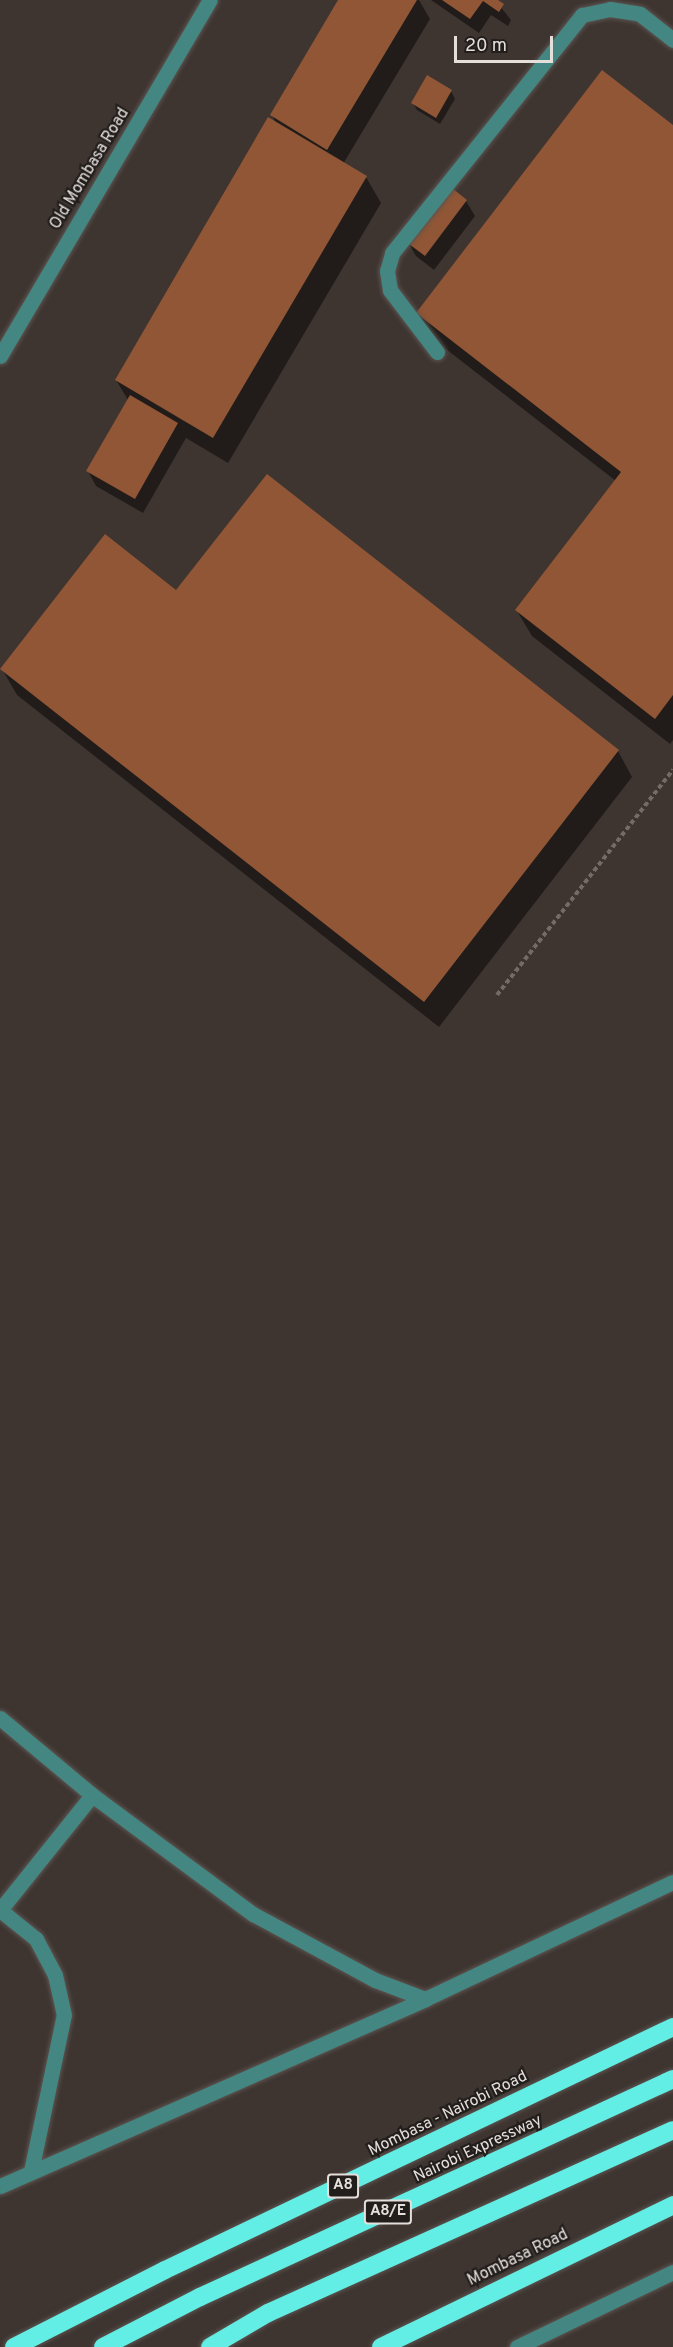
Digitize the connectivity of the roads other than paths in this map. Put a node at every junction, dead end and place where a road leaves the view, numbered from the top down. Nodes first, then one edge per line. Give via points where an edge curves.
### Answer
1 (210, 0) edge
2 (605, 4) edge
3 (673, 40) edge
4 (437, 352) dead end
5 (0, 356) edge
6 (0, 1718) edge
7 (92, 1795) junction
8 (673, 1882) edge
9 (425, 1999) junction
10 (673, 2027) edge
11 (673, 2079) edge
12 (673, 2130) edge
13 (31, 2170) junction
14 (0, 2186) edge
15 (673, 2205) edge
16 (673, 2272) edge
17 (14, 2347) edge
18 (103, 2347) edge
19 (210, 2347) edge
20 (381, 2347) edge
21 (518, 2347) edge

1 - 5 street, Old Mombasa Road
2 - 3 street via 640,14
2 - 4 street via 582,15 392,253 387,271 390,290
6 - 7 street
7 - 9 street via 253,1914 375,1980
7 - 13 street via 0,1910 36,1940 55,1975 64,2015
8 - 9 street
9 - 13 street
10 - 17 highway, Mombasa - Nairobi Road / A8 via 165,2270
11 - 18 highway, Nairobi Expressway / A8/E via 200,2297
12 - 19 highway, A8/E via 268,2313
13 - 14 street
15 - 20 highway, Mombasa Road
16 - 21 street

